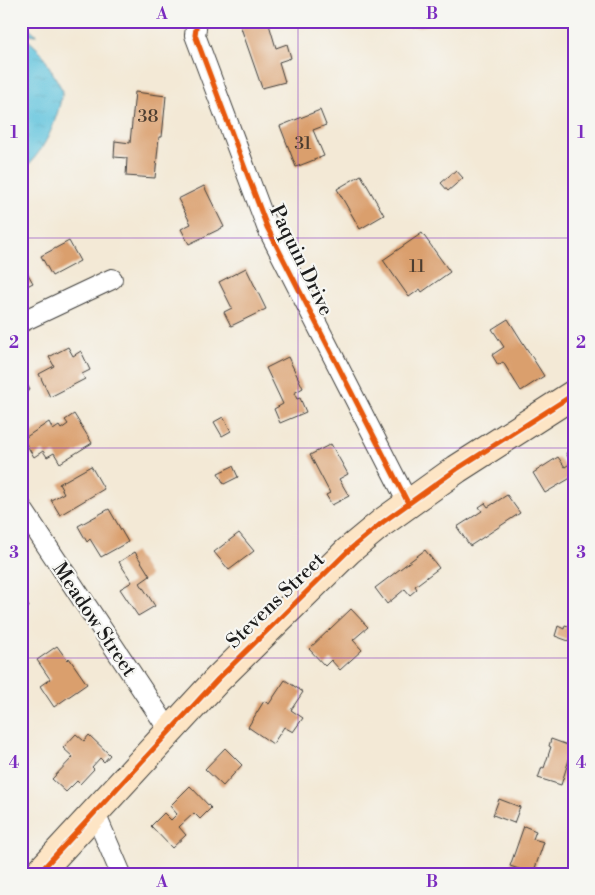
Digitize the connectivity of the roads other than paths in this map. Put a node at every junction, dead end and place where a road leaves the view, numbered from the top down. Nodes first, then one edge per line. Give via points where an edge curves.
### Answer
1 (197, 21) edge
2 (112, 279) dead end
3 (21, 322) edge
4 (574, 394) edge
5 (408, 503) junction
6 (21, 507) edge
7 (169, 730) junction
8 (94, 810) junction
9 (38, 874) edge
10 (121, 874) edge

1 - 5 street, Paquin Drive via 195,35 267,227
2 - 3 street
4 - 5 street, Stevens Street
5 - 7 street, Stevens Street via 341,557
6 - 7 street, Meadow Street
7 - 8 street, Stevens Street
8 - 9 street, Stevens Street
8 - 10 street

